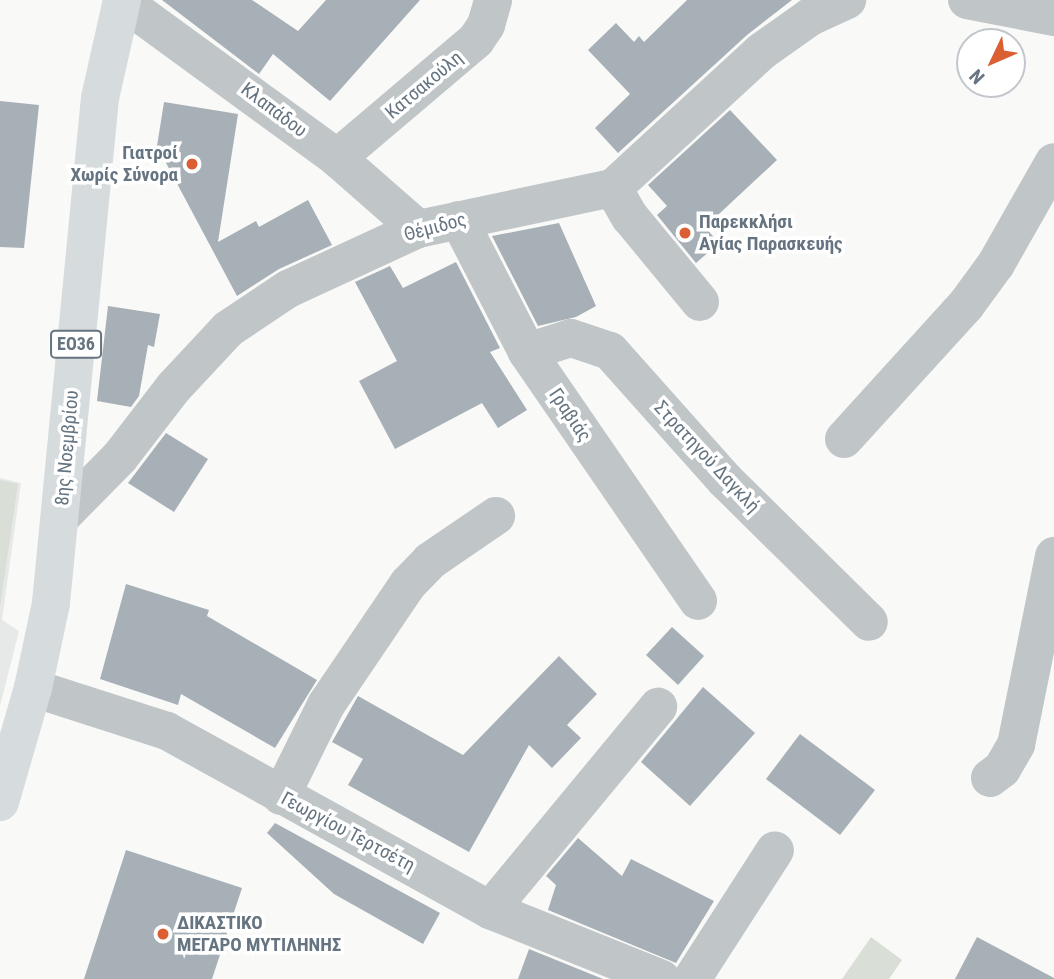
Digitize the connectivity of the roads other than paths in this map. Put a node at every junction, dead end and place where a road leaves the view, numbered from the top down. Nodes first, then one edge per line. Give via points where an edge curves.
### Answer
1 (493, 0) edge
2 (847, 0) edge
3 (967, 0) edge
4 (122, 1) edge
5 (1054, 18) edge
6 (337, 158) junction
7 (1054, 162) edge
8 (613, 188) junction
9 (459, 220) junction
10 (418, 229) junction
11 (700, 302) dead end
12 (527, 352) junction
13 (844, 439) dead end
14 (496, 516) dead end
15 (61, 517) junction
16 (1054, 556) edge
17 (698, 601) dead end
18 (869, 622) dead end
19 (1043, 673) edge
20 (33, 688) junction
21 (658, 707) dead end
22 (990, 778) dead end
23 (281, 796) junction
24 (0, 802) edge
25 (775, 850) dead end
26 (490, 909) junction
27 (662, 979) edge
28 (692, 979) edge

1 - 6 street, Κατσακούλη via 476,40
2 - 8 street via 810,17 762,51
3 - 5 street
4 - 6 street, Κλαπάδου
4 - 15 main road, 8ης Νοεμβρίου / ΕΟ36 via 100,98
6 - 10 street, Κλαπάδου
7 - 13 street via 996,264 966,305
8 - 9 street, Θέμιδος
8 - 11 street via 630,217
9 - 10 street, Θέμιδος
9 - 12 street, Γραβιάς
10 - 15 street, Θέμιδος via 288,289 228,329 174,387 120,457
12 - 17 street, Γραβιάς
12 - 18 street, Στρατηγού Δαγκλή via 571,338 610,351 725,480
14 - 23 street via 430,561 408,584 326,705
15 - 20 main road, 8ης Νοεμβρίου / ΕΟ36 via 51,603
16 - 19 street
19 - 22 street via 1016,745 1002,769
20 - 23 street, Γεωργίου Τερτσέτη via 167,731
20 - 24 main road, ΕΟ36
21 - 26 street
23 - 26 street, Γεωργίου Τερτσέτη
25 - 28 street
26 - 27 street, Γεωργίου Τερτσέτη

